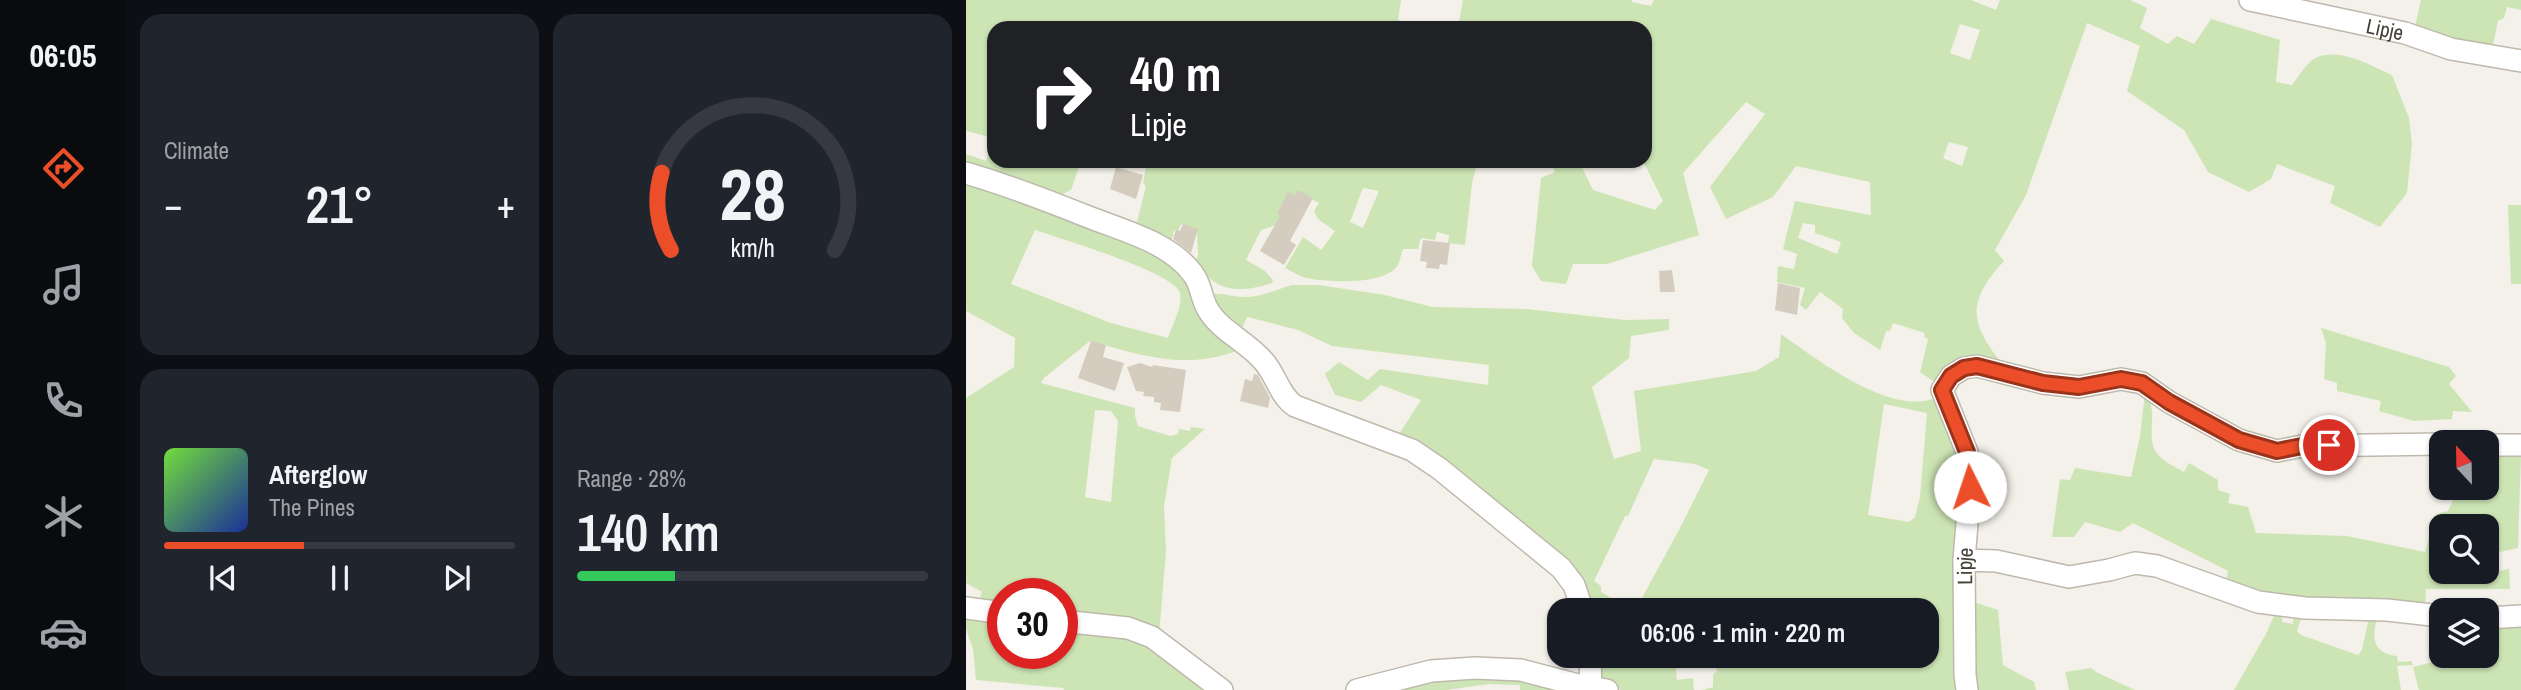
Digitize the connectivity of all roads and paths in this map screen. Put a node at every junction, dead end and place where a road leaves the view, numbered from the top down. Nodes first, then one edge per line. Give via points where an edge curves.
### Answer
1 (2250, 0) edge
2 (2521, 61) edge
3 (966, 173) edge
4 (2429, 444) edge
5 (2499, 445) edge
6 (2521, 445) edge
7 (1964, 560) junction
8 (1578, 598) edge
9 (966, 608) edge
10 (987, 611) edge
11 (2429, 615) edge
12 (2521, 616) edge
13 (2499, 617) edge
14 (1078, 623) edge
15 (1591, 668) edge
16 (1593, 688) edge
17 (1222, 690) edge
18 (1357, 690) edge
19 (1967, 690) edge

1 - 2 street, Lipje via 2405,33 2451,49
3 - 8 street via 1125,232 1176,257 1193,273 1207,308 1263,360 1287,401 1412,450 1561,568
4 - 7 street, Lipje via 2302,446 2277,451 2239,440 2142,383 2121,379 2079,387 2043,383 1990,368 1964,368 1951,376 1942,390 1967,452 1970,487
5 - 6 street
7 - 11 street via 1996,561 2068,577 2135,563 2157,566 2258,602
7 - 19 street, Lipje
9 - 10 street
12 - 13 street
14 - 17 street via 1128,628 1152,636
15 - 16 street
16 - 18 street via 1521,670 1475,668 1432,671

